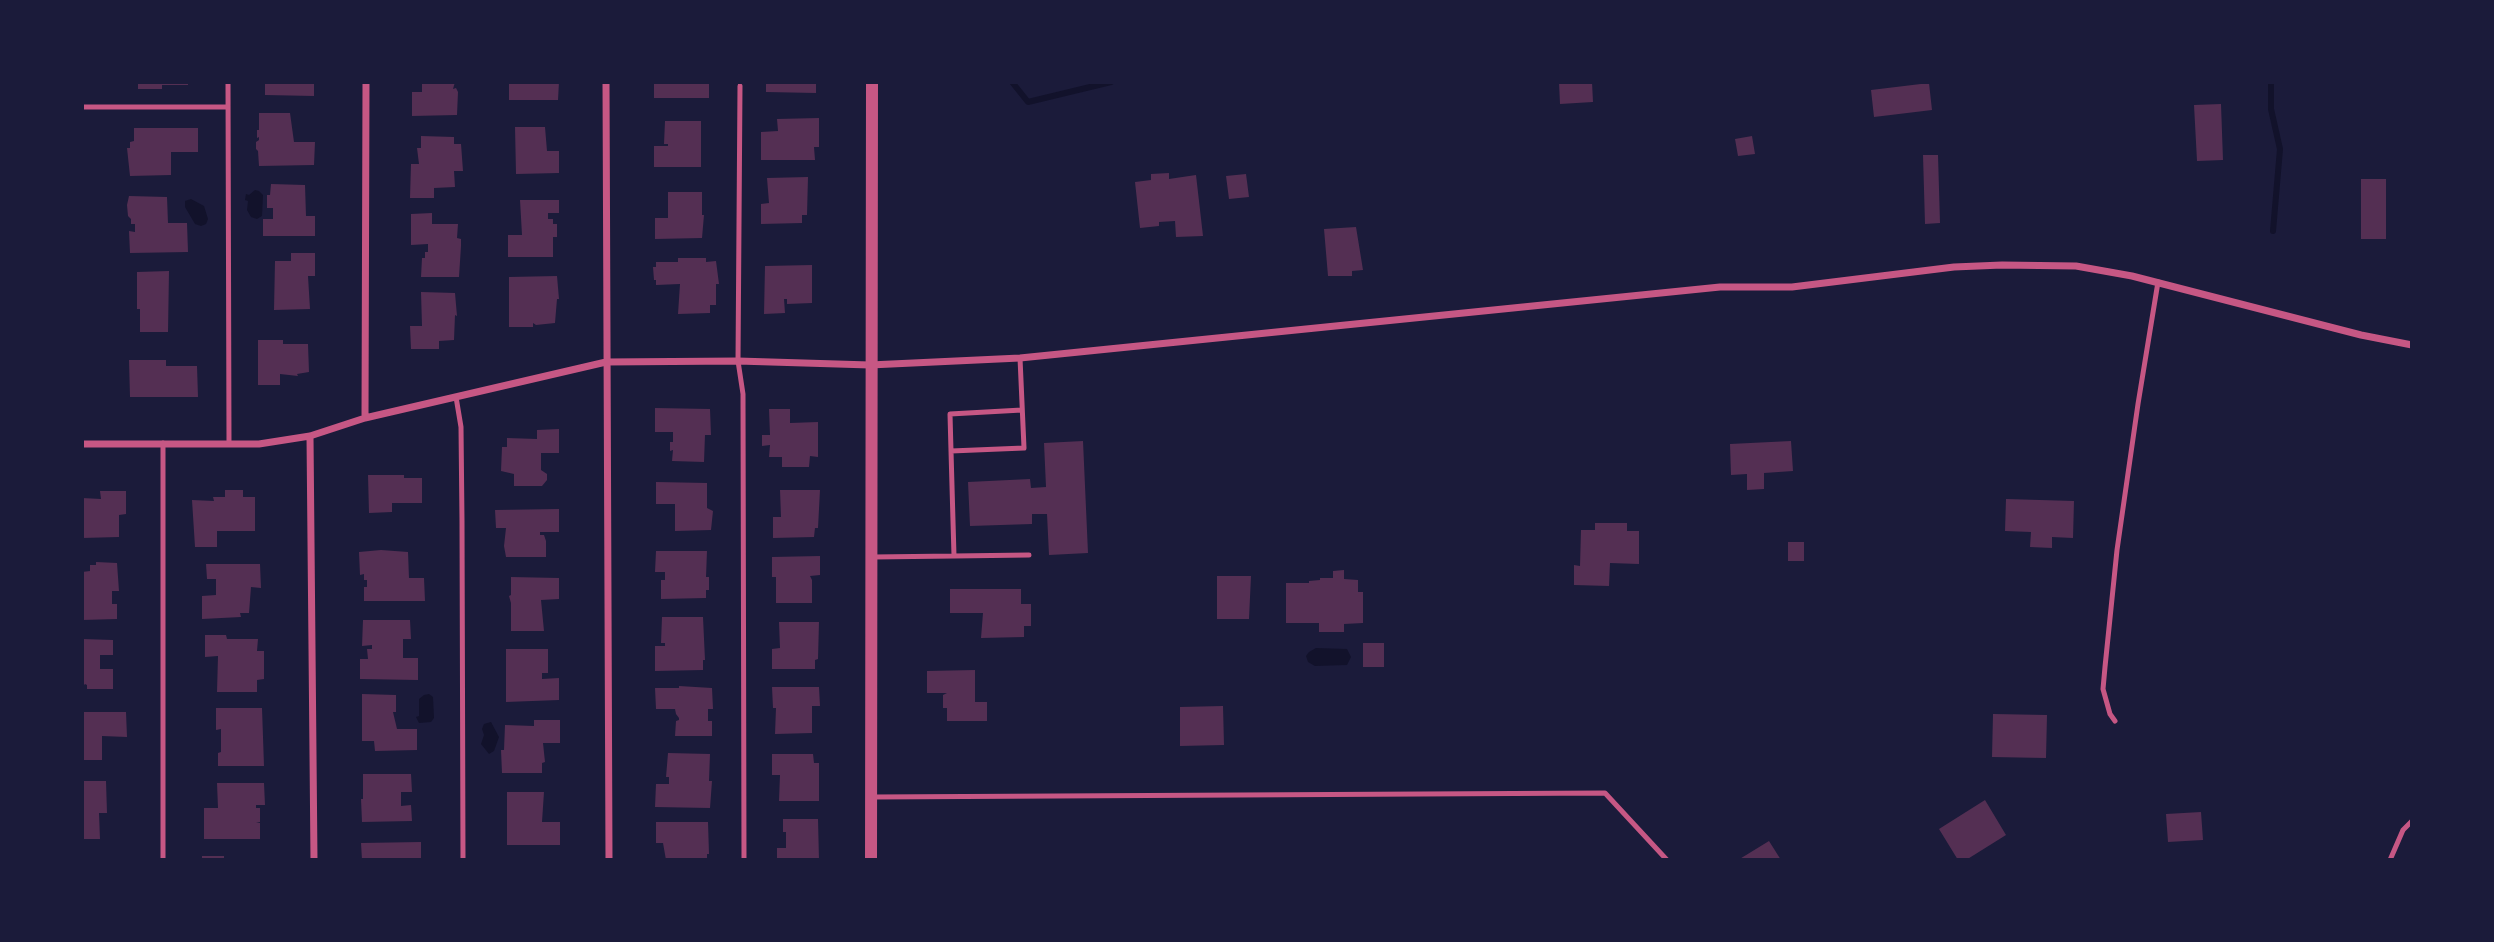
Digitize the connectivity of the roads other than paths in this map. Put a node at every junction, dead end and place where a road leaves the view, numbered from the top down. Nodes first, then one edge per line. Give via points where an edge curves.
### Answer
1 (228, 82) edge
2 (366, 82) edge
3 (606, 82) edge
4 (872, 82) edge
5 (740, 86) dead end
6 (82, 107) edge
7 (228, 107) junction
8 (2158, 282) junction
9 (2412, 345) edge
10 (1020, 358) junction
11 (738, 360) junction
12 (606, 362) junction
13 (870, 365) junction
14 (456, 397) junction
15 (1022, 410) junction
16 (365, 418) junction
17 (310, 436) junction
18 (163, 443) junction
19 (229, 443) junction
20 (82, 444) edge
21 (951, 451) junction
22 (1029, 555) dead end
23 (954, 556) junction
24 (870, 557) junction
25 (2115, 721) dead end
26 (871, 797) junction
27 (2412, 821) edge
28 (163, 860) edge
29 (314, 860) edge
30 (463, 860) edge
31 (609, 860) edge
32 (744, 860) edge
33 (871, 860) edge
34 (1667, 860) edge
35 (2390, 860) edge

1 - 7 lane
2 - 16 street
3 - 12 street
4 - 13 street
5 - 11 lane
6 - 7 lane
7 - 19 lane
8 - 9 street
8 - 10 street via 2077,266 1954,267 1792,287 1720,287
8 - 25 lane via 2137,404 2105,667 2103,689
10 - 13 street
10 - 15 lane
11 - 12 street
11 - 13 street
11 - 32 lane via 743,394
12 - 14 street
12 - 31 street
13 - 24 street
14 - 16 street
14 - 30 lane via 461,426
15 - 21 lane via 950,414
15 - 21 lane via 1024,448
16 - 17 street
17 - 19 street via 259,444
17 - 29 street
18 - 19 street
18 - 20 street
18 - 28 lane
21 - 23 lane
22 - 23 lane
23 - 24 lane
24 - 26 street
26 - 33 street
26 - 34 lane via 1605,793
27 - 35 lane

